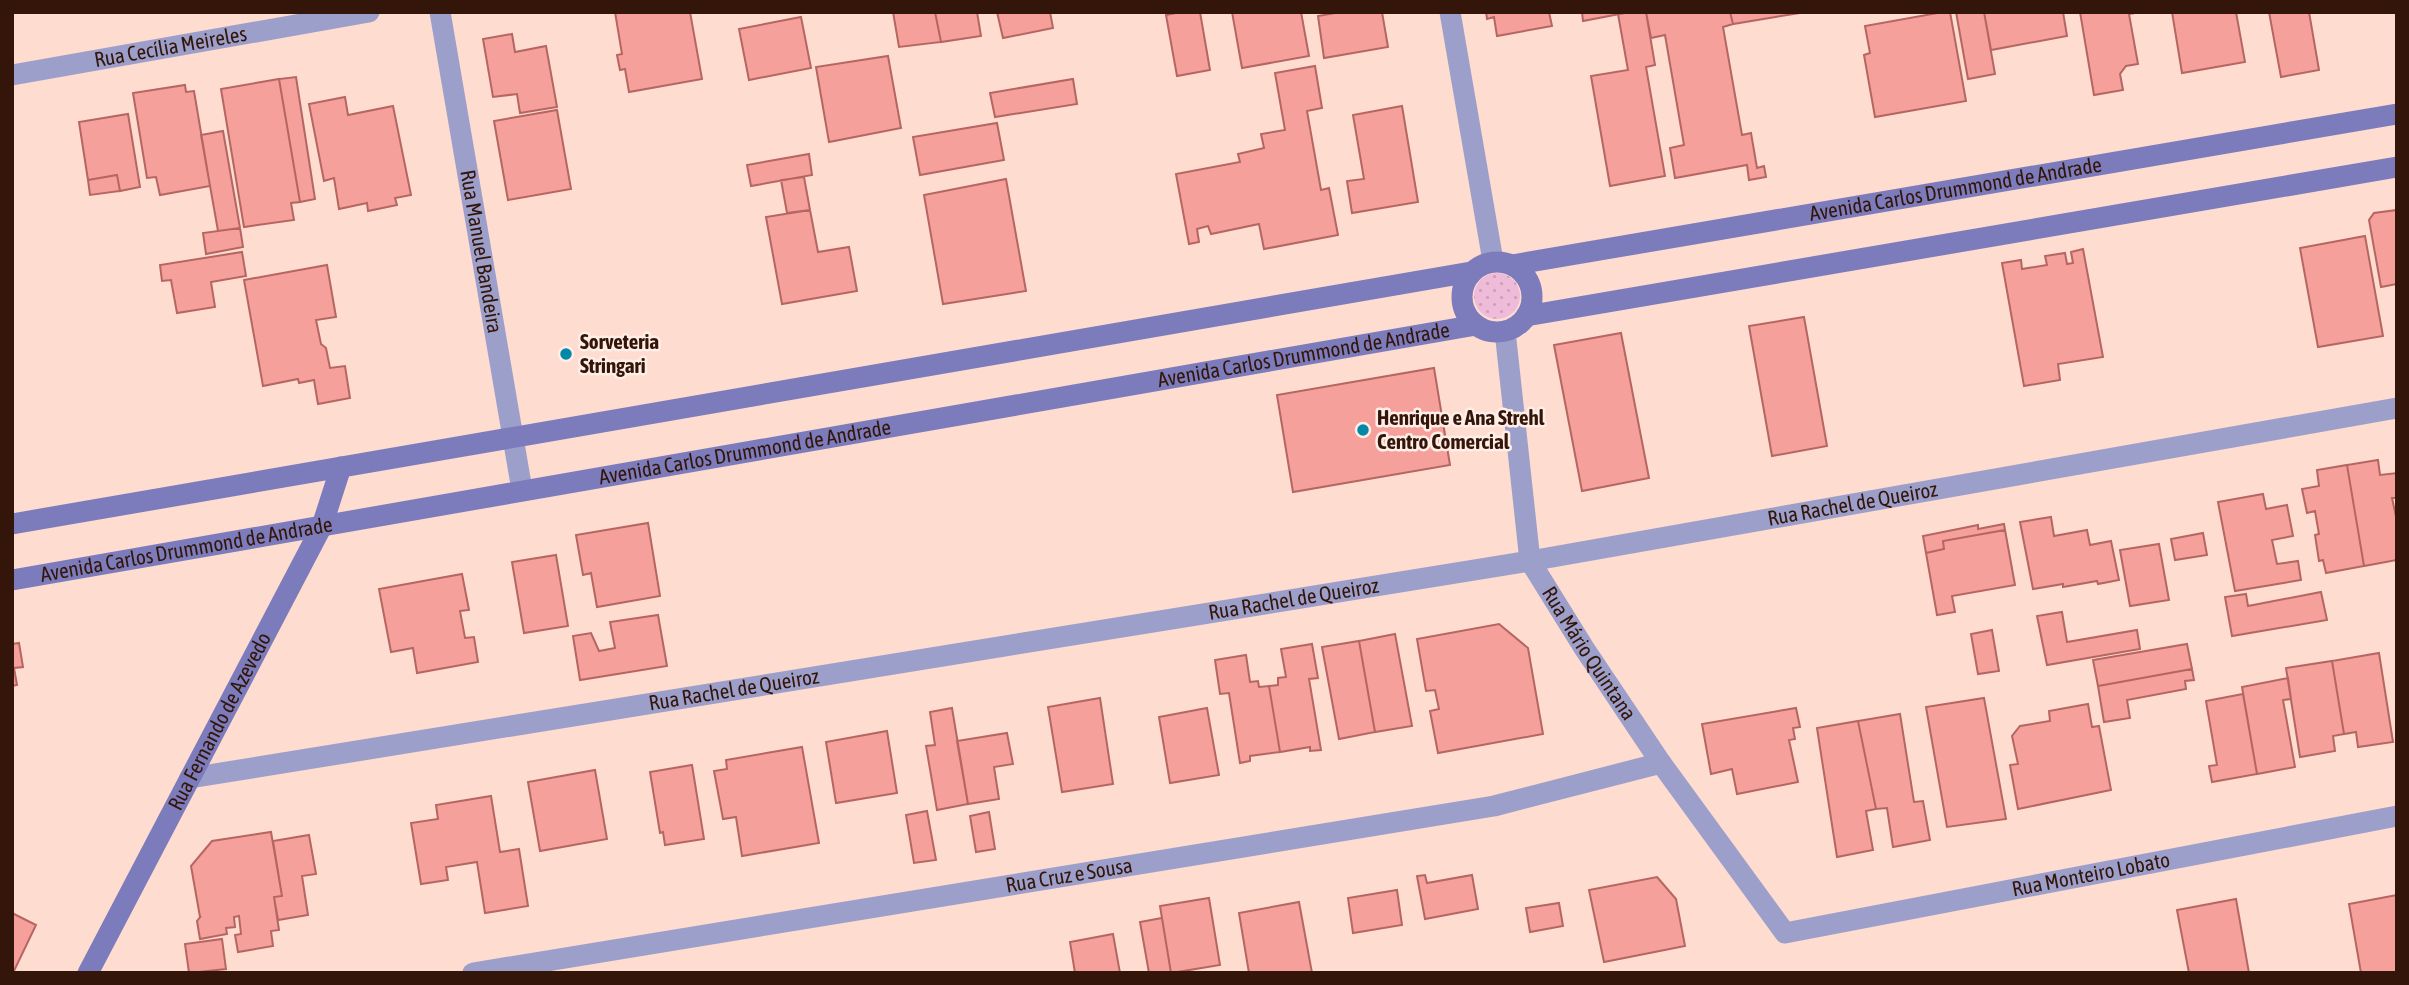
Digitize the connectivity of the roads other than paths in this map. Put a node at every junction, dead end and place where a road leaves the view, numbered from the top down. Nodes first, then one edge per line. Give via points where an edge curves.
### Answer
1 (369, 12) edge
2 (440, 12) edge
3 (1450, 12) edge
4 (12, 75) edge
5 (2397, 114) edge
6 (2397, 167) edge
7 (1503, 263) junction
8 (1471, 272) junction
9 (1526, 316) junction
10 (1475, 325) junction
11 (1505, 331) junction
12 (2397, 408) edge
13 (514, 437) junction
14 (341, 467) junction
15 (522, 490) junction
16 (12, 524) edge
17 (322, 526) junction
18 (1530, 561) junction
19 (12, 580) edge
20 (1661, 763) junction
21 (190, 778) junction
22 (2397, 816) edge
23 (1785, 933) joint
24 (88, 973) edge
25 (473, 973) edge

1 - 4 street, Rua Cecília Meireles
2 - 13 street, Rua Manuel Bandeira
3 - 7 street
5 - 7 main road, Avenida Carlos Drummond de Andrade
6 - 9 main road
7 - 8 main road via 1481,265
7 - 9 main road via 1522,272 1530,282 1533,293
8 - 10 main road via 1461,293 1462,305
8 - 13 main road
9 - 11 main road
10 - 11 main road
10 - 15 main road, Avenida Carlos Drummond de Andrade
11 - 18 street, Rua Mário Quintana
12 - 18 street, Rua Rachel de Queiroz
13 - 14 main road
13 - 15 street, Rua Manuel Bandeira
14 - 16 main road
14 - 17 main road, Rua Fernando de Azevedo
15 - 17 main road, Avenida Carlos Drummond de Andrade
17 - 19 main road, Avenida Carlos Drummond de Andrade
17 - 21 main road, Rua Fernando de Azevedo
18 - 20 street, Rua Mário Quintana
18 - 21 street, Rua Rachel de Queiroz
20 - 23 street, Rua Mário Quintana
20 - 25 street, Rua Cruz e Sousa via 1494,806
21 - 24 main road, Rua Fernando de Azevedo
22 - 23 street, Rua Monteiro Lobato

